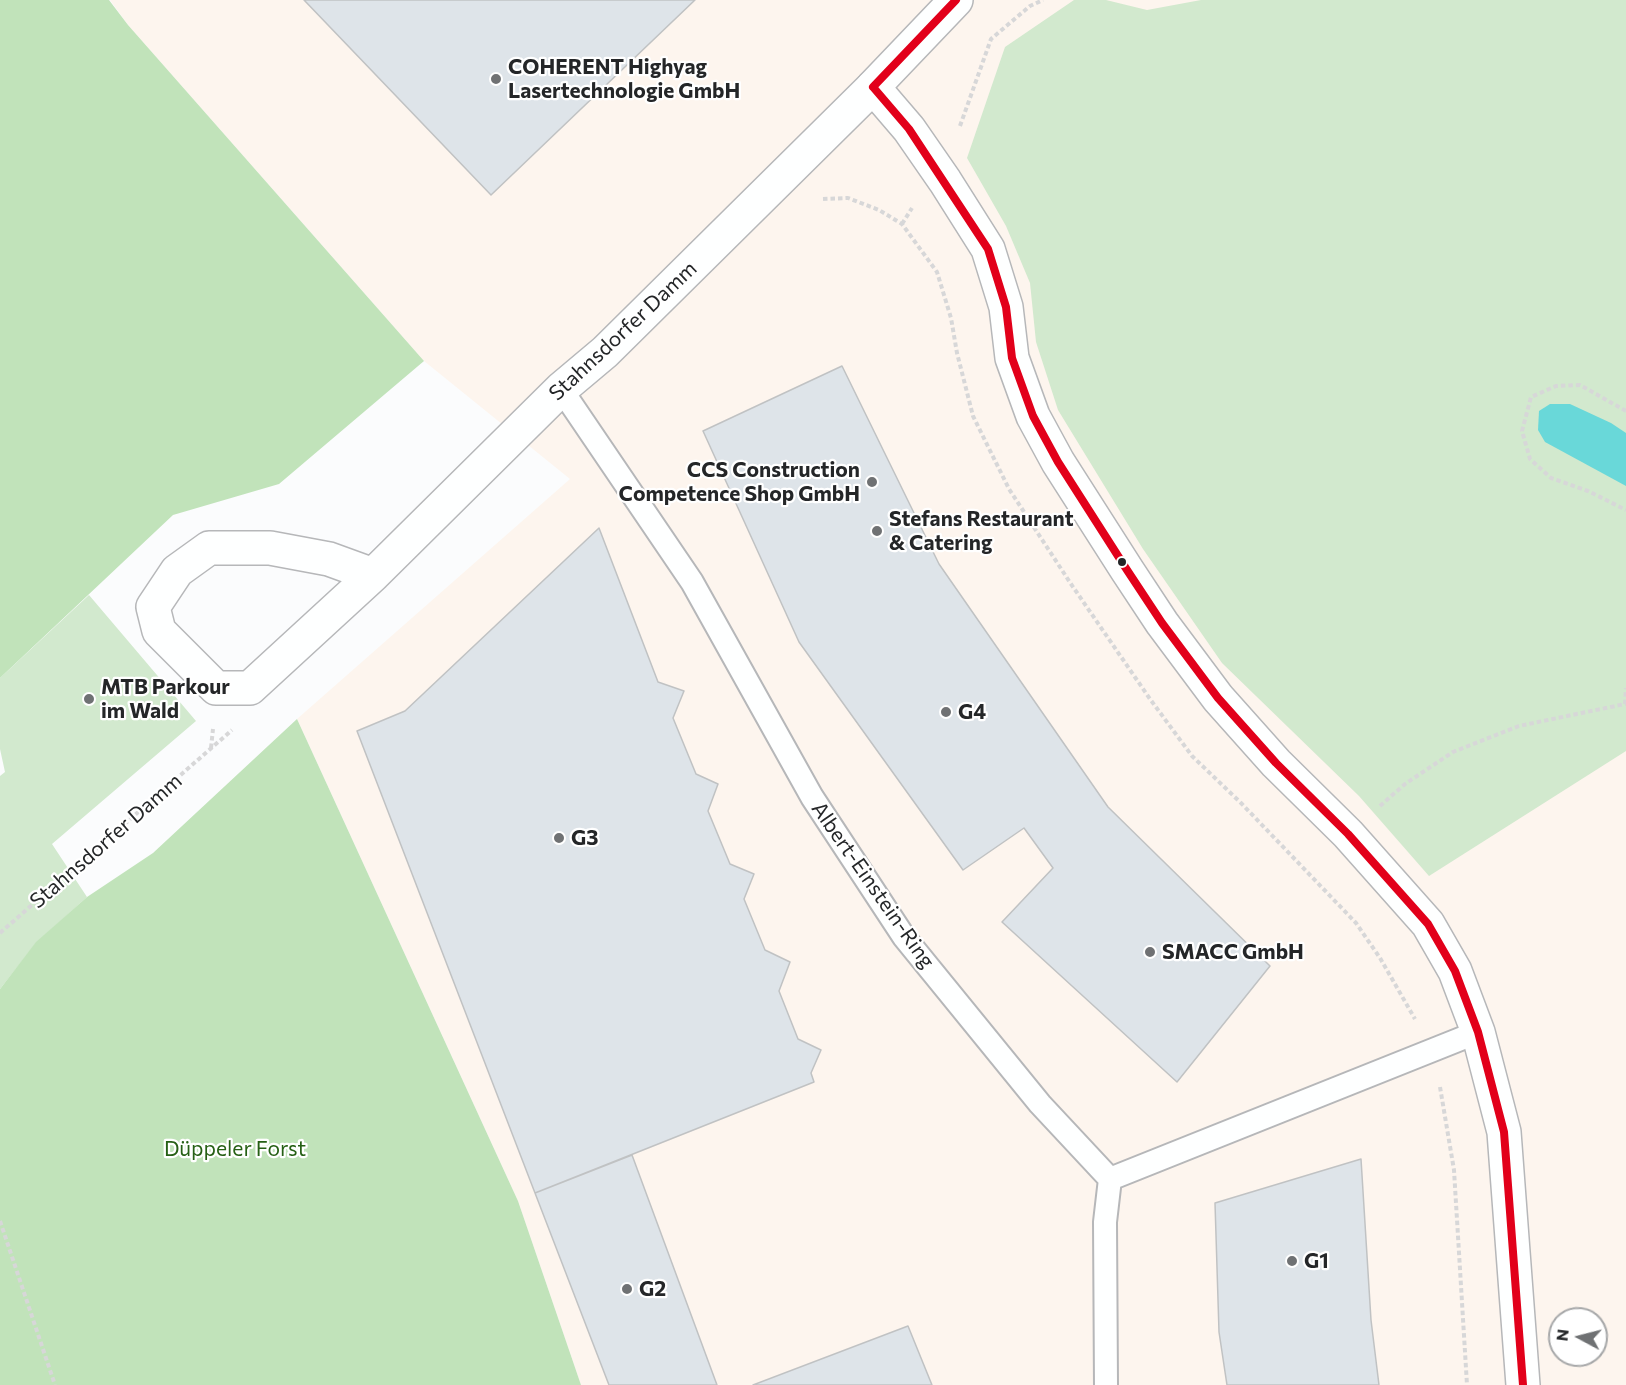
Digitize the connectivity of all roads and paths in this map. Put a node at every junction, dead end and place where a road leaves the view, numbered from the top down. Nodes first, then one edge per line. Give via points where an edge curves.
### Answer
1 (956, 0) edge
2 (1043, 0) edge
3 (873, 87) junction
4 (937, 169) junction
5 (818, 201) dead end
6 (561, 389) junction
7 (1626, 411) edge
8 (1626, 510) edge
9 (373, 575) junction
10 (1626, 688) edge
11 (237, 725) dead end
12 (1348, 834) junction
13 (0, 933) edge
14 (1478, 1032) junction
15 (1432, 1049) junction
16 (1110, 1179) junction
17 (0, 1221) edge
18 (55, 1385) edge
19 (1106, 1385) edge
20 (1467, 1385) edge
21 (1523, 1385) edge

1 - 3 street
2 - 4 path via 990,39 956,139
3 - 4 street
3 - 6 street, Stahnsdorfer Damm via 605,352
4 - 12 street via 988,249 1006,307 1012,358 1033,416 1058,462 1162,623 1218,698
5 - 15 path via 826,197 848,198 879,210 902,225 938,272 973,417 1010,489 1084,604 1192,756 1356,923
6 - 9 street, Stahnsdorfer Damm
6 - 16 lane, Albert-Einstein-Ring via 692,582 812,797 904,937 1040,1104
7 - 8 path via 1580,385 1556,386 1531,397 1522,431 1530,459 1551,478
9 - 9 street, Stahnsdorfer Damm via 329,559 270,548 209,548 177,571 153,607 159,631 216,688 250,688
10 - 12 path via 1625,704 1519,726 1453,752 1405,784
11 - 13 path, Stahnsdorfer Damm
12 - 14 street via 1428,924 1455,971
14 - 15 lane
14 - 21 street via 1504,1132
15 - 16 lane
15 - 20 path via 1454,1170
16 - 19 lane via 1105,1222
17 - 18 path

